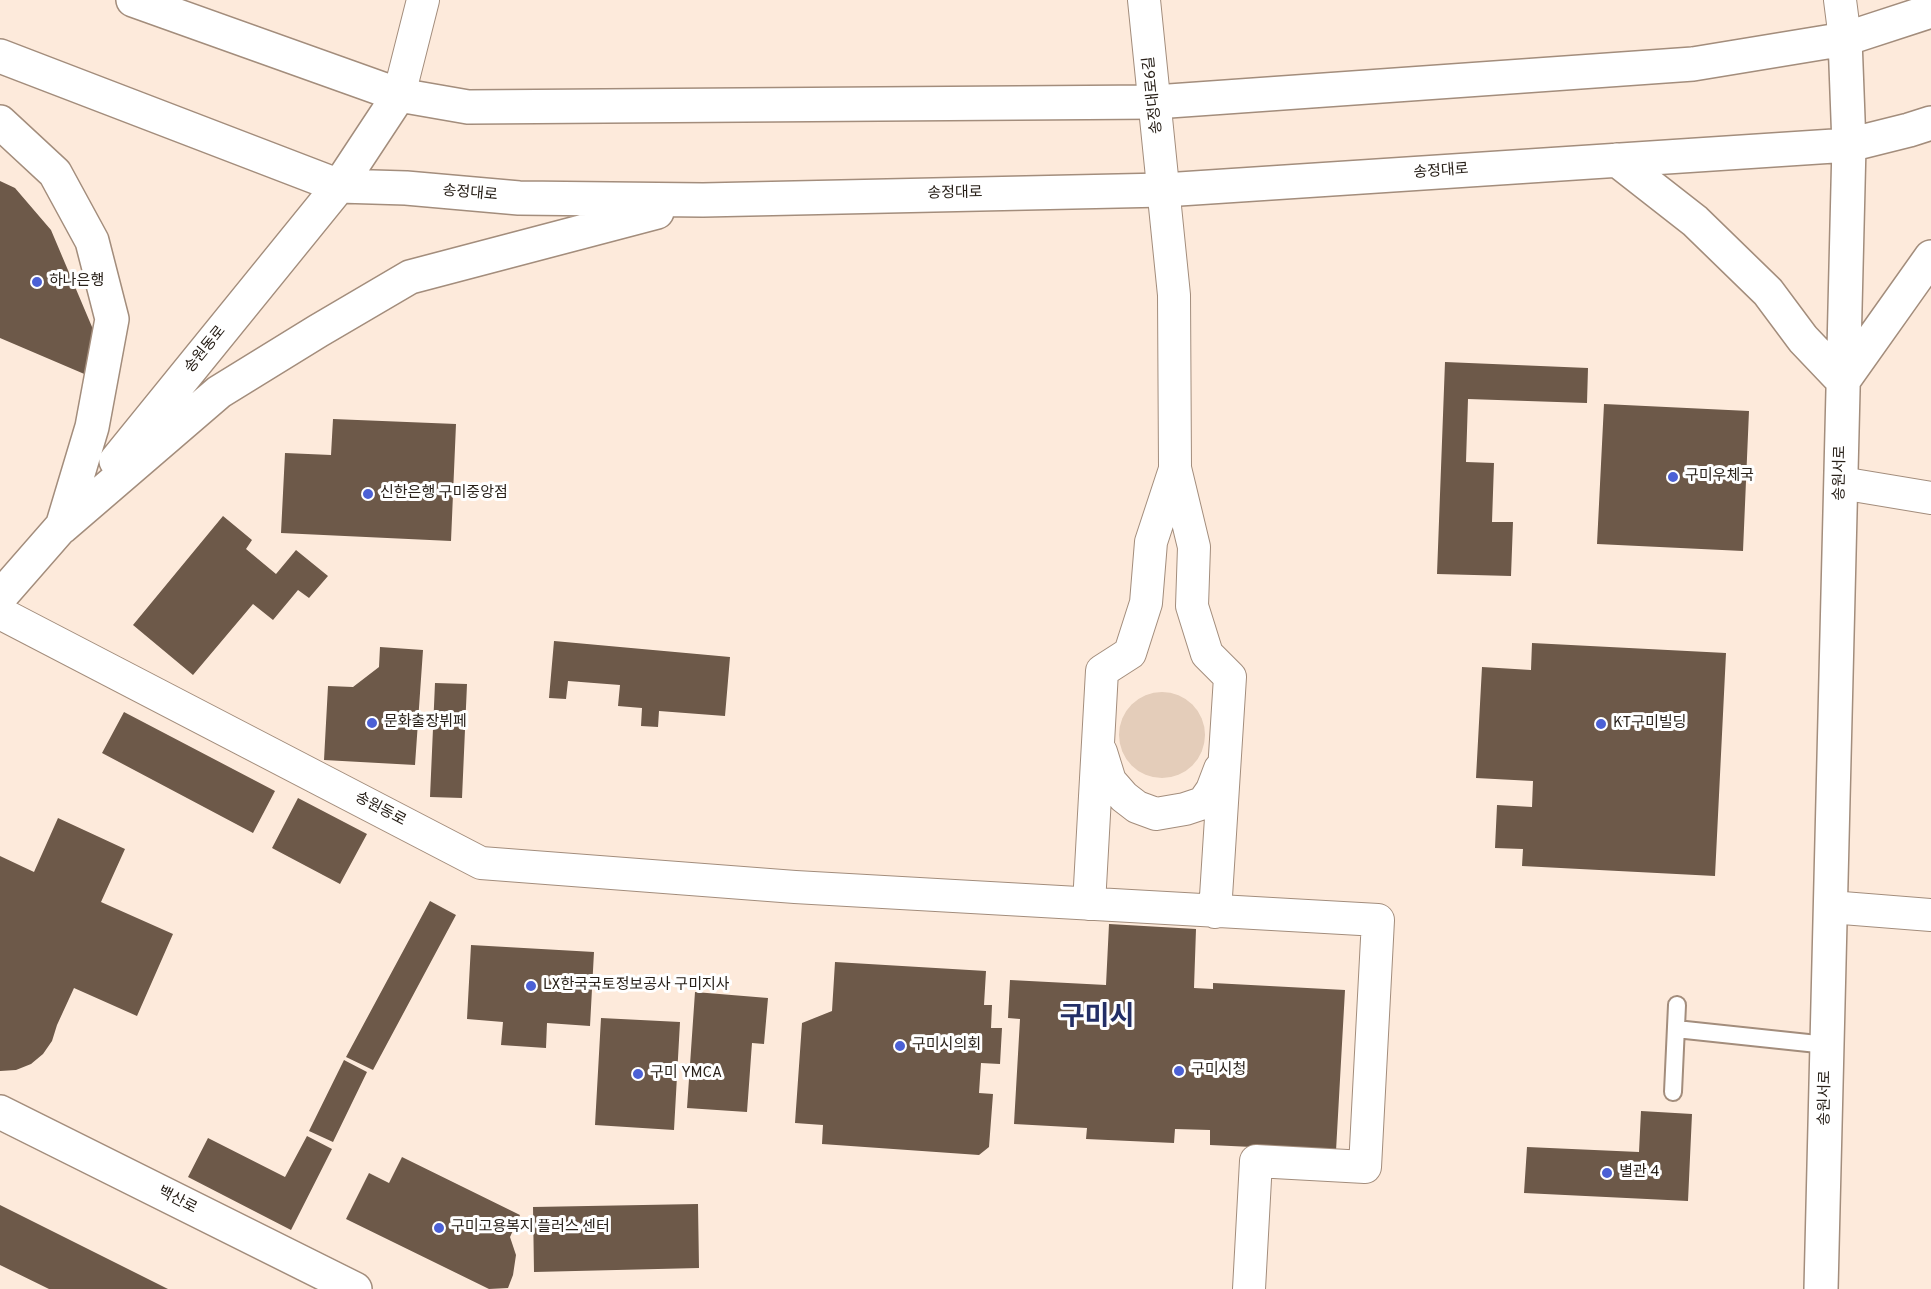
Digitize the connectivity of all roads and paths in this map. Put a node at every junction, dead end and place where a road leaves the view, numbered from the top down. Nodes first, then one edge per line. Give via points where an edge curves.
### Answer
1 (133, 0) edge
2 (423, 0) edge
3 (1144, 0) edge
4 (1840, 0) edge
5 (1931, 11) edge
6 (1845, 39) junction
7 (0, 56) edge
8 (399, 95) junction
9 (1155, 102) junction
10 (0, 122) edge
11 (1931, 123) edge
12 (1849, 145) junction
13 (1617, 160) junction
14 (339, 186) junction
15 (1164, 190) junction
16 (703, 200) junction
17 (1931, 257) edge
18 (1843, 381) junction
19 (1175, 468) junction
20 (1841, 483) junction
21 (1931, 498) edge
22 (62, 527) junction
23 (0, 597) edge
24 (0, 613) edge
25 (1098, 745) junction
26 (1225, 754) junction
27 (1089, 904) junction
28 (1830, 907) junction
29 (1215, 912) junction
30 (1931, 915) edge
31 (1677, 1005) dead end
32 (1676, 1029) junction
33 (1827, 1045) junction
34 (1673, 1092) dead end
35 (0, 1112) edge
36 (1822, 1286) edge
37 (355, 1289) edge
38 (1249, 1289) edge

1 - 8 street
2 - 8 street
3 - 9 street, 송정대로6길
4 - 6 street
5 - 6 street
6 - 9 street via 1693,64
6 - 12 street, 송원서로
7 - 14 street, 송정대로
8 - 9 street via 468,107
8 - 14 street, 송원동로
9 - 15 street, 송정대로6길
10 - 22 street via 56,173 92,241 112,319 92,428
11 - 12 street, 송정대로
12 - 13 street, 송정대로
12 - 18 street, 송원서로
13 - 15 street, 송정대로
13 - 18 street via 1695,221 1760,284 1803,339
14 - 16 street, 송정대로 via 519,198
14 - 22 street, 송원동로
15 - 16 street, 송정대로
15 - 19 street, 송정대로6길 via 1174,295
16 - 22 street via 410,277 219,392
17 - 18 street
18 - 20 street, 송원서로
19 - 25 street via 1152,542 1146,603 1130,653 1102,671
19 - 26 street via 1194,547 1192,606 1207,654 1230,676
20 - 21 street
20 - 28 street, 송원서로
22 - 23 street, 송원동로
24 - 27 street, 송원동로 via 481,863
25 - 26 street via 1110,781 1137,807 1156,814 1203,803
25 - 27 street
26 - 29 street
27 - 29 street, 송원동로
28 - 30 street
28 - 33 street, 송원서로
29 - 38 street, 송원동로 via 1378,920 1365,1167 1256,1161
31 - 32 lane
32 - 33 lane
32 - 34 lane
33 - 36 street, 송원서로
35 - 37 street, 백산로

